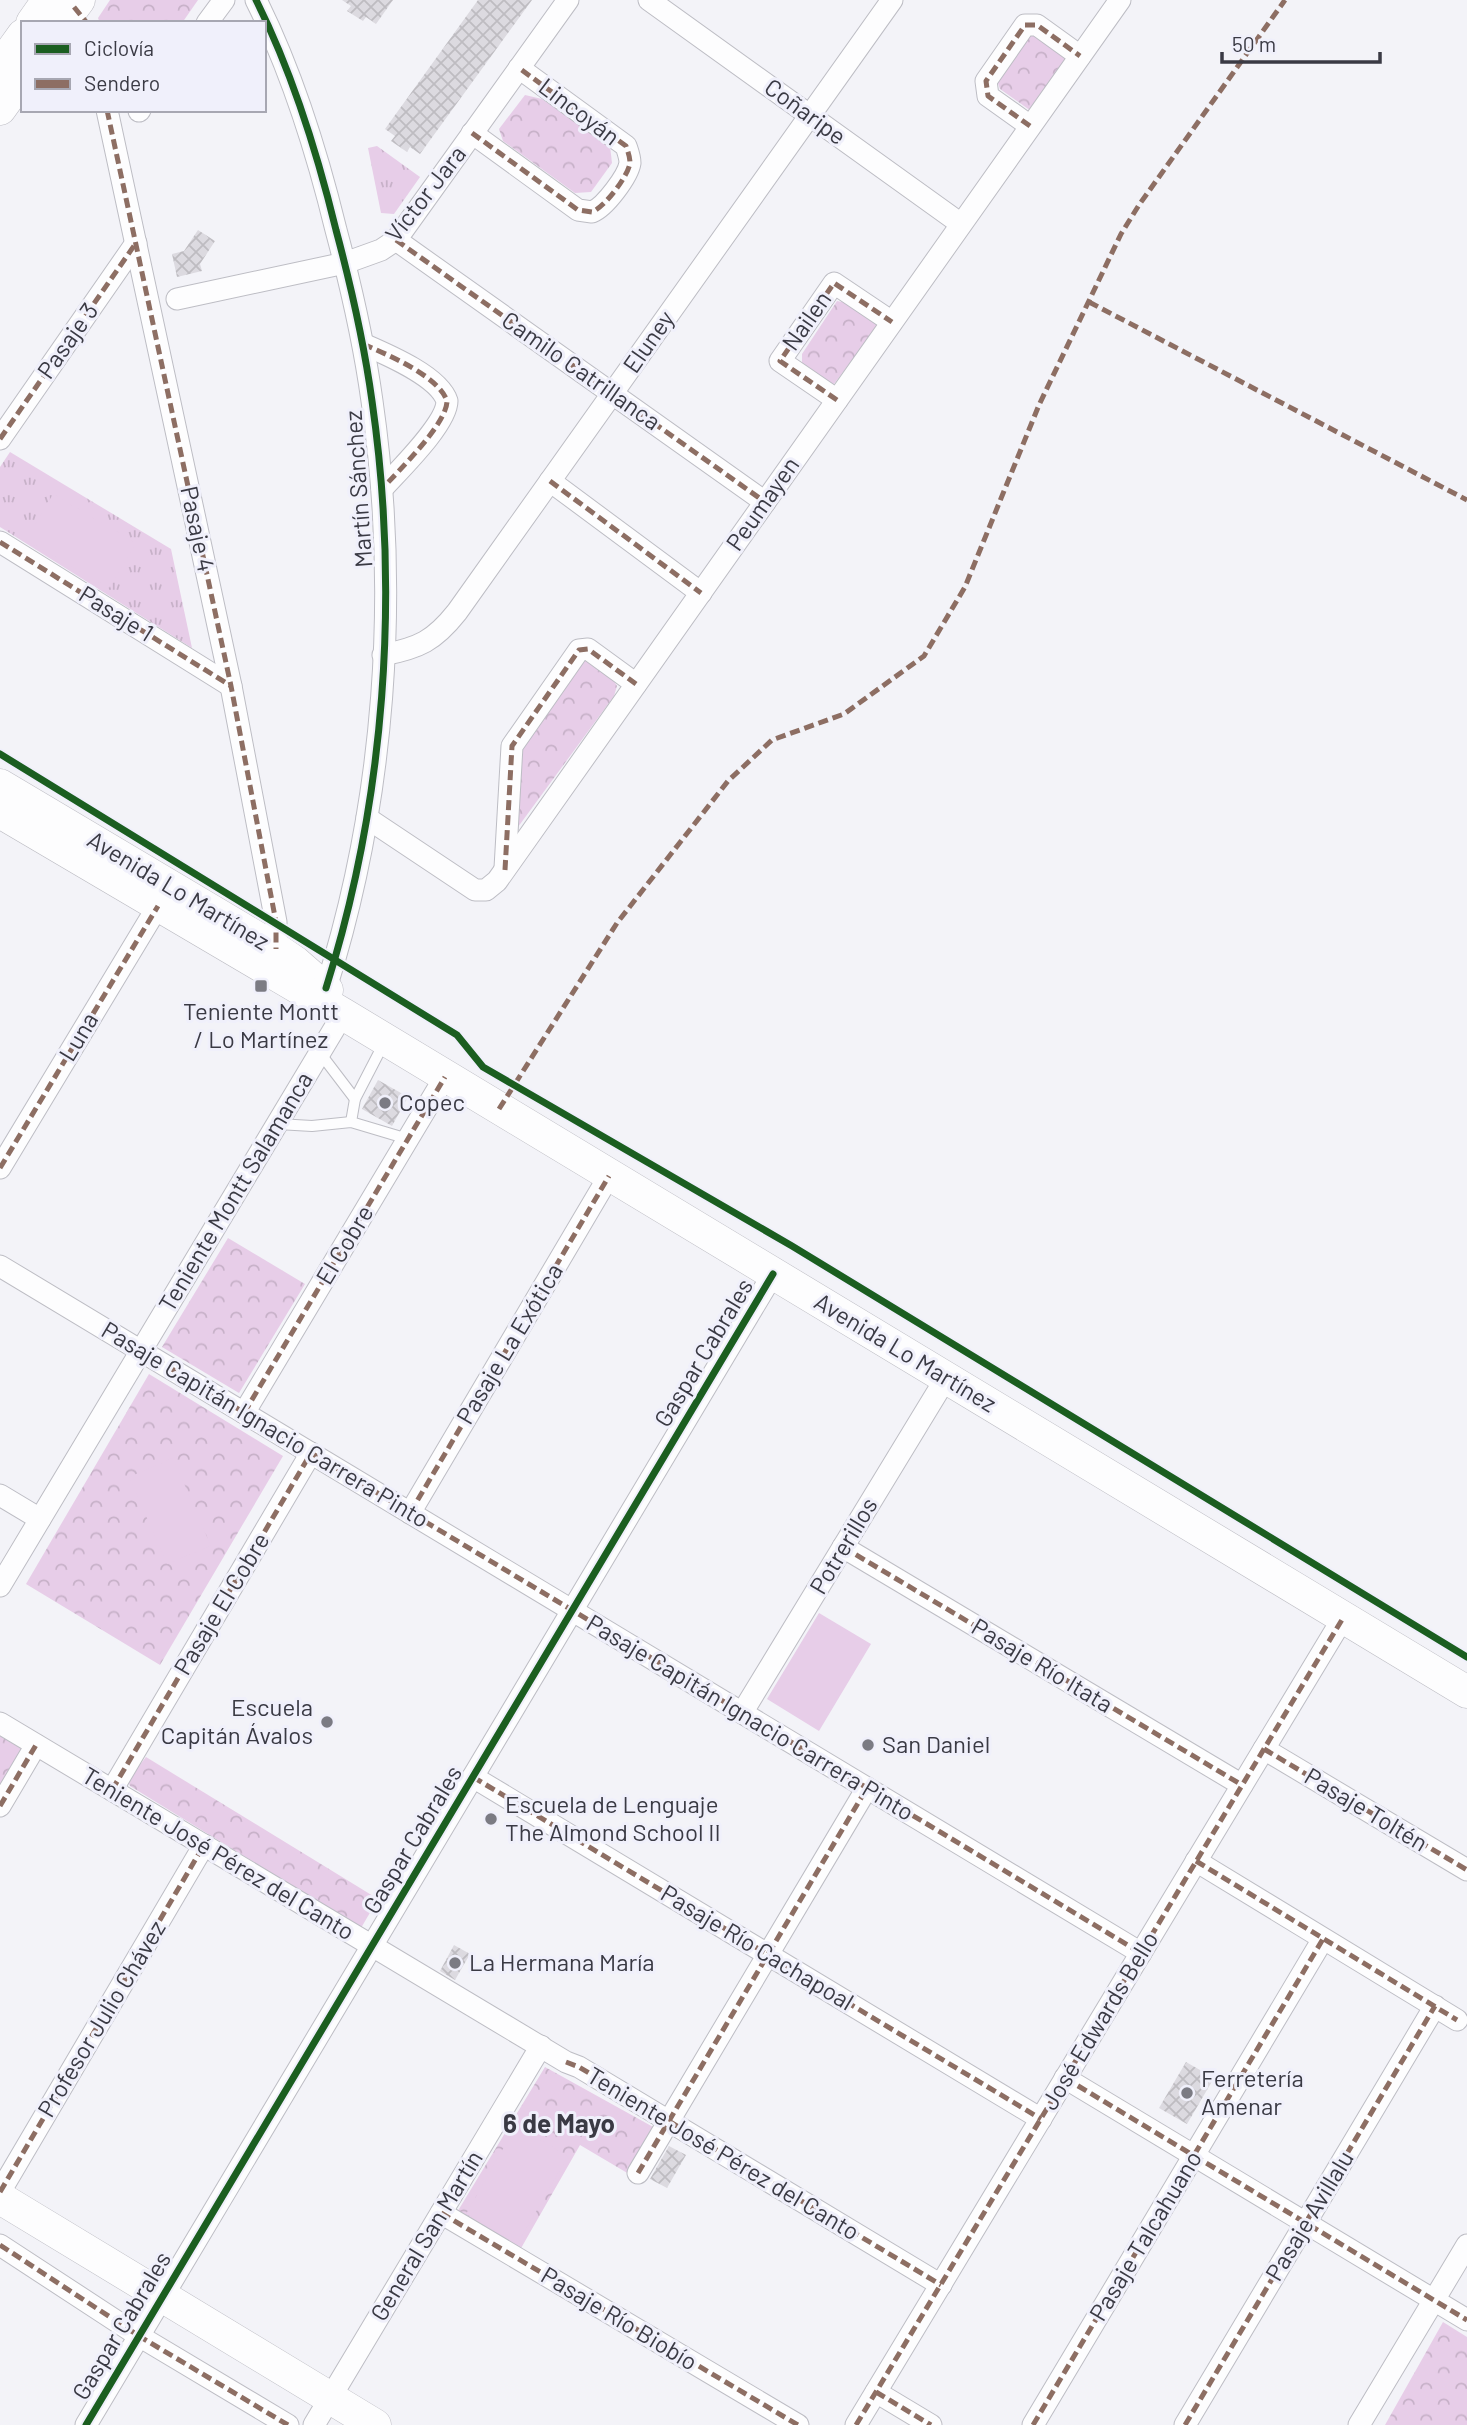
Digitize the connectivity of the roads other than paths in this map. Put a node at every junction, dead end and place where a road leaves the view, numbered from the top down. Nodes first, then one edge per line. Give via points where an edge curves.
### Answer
1 (224, 0) edge
2 (256, 0) edge
3 (568, 0) edge
4 (649, 0) edge
5 (892, 0) edge
6 (1120, 0) edge
7 (70, 10) edge
8 (38, 21) edge
9 (208, 21) edge
10 (265, 21) edge
11 (266, 23) edge
12 (21, 38) edge
13 (1080, 56) junction
14 (0, 67) edge
15 (519, 68) junction
16 (21, 80) edge
17 (0, 109) edge
18 (107, 112) edge
19 (810, 115) junction
20 (1030, 126) junction
21 (472, 133) junction
22 (961, 224) junction
23 (396, 240) junction
24 (136, 243) junction
25 (345, 263) junction
26 (177, 299) dead end
27 (892, 322) junction
28 (363, 344) junction
29 (613, 393) junction
30 (837, 400) junction
31 (0, 439) edge
32 (550, 481) junction
33 (382, 489) junction
34 (765, 502) junction
35 (0, 542) edge
36 (701, 593) junction
37 (383, 655) junction
38 (636, 684) junction
39 (231, 686) junction
40 (0, 785) edge
41 (0, 812) edge
42 (367, 818) junction
43 (505, 870) junction
44 (158, 906) junction
45 (276, 950) junction
46 (326, 988) junction
47 (343, 1014) junction
48 (385, 1040) junction
49 (320, 1053) junction
50 (445, 1077) junction
51 (355, 1100) junction
52 (351, 1122) junction
53 (278, 1124) junction
54 (408, 1139) junction
55 (0, 1168) edge
56 (610, 1176) junction
57 (0, 1266) edge
58 (773, 1274) junction
59 (142, 1351) junction
60 (946, 1378) junction
61 (244, 1413) junction
62 (311, 1453) junction
63 (0, 1495) edge
64 (410, 1513) junction
65 (40, 1519) junction
66 (843, 1547) junction
67 (0, 1586) edge
68 (572, 1611) junction
69 (1343, 1618) junction
70 (1467, 1692) edge
71 (742, 1713) junction
72 (0, 1723) edge
73 (36, 1745) junction
74 (1264, 1749) junction
75 (473, 1777) junction
76 (1242, 1785) junction
77 (867, 1788) junction
78 (112, 1790) junction
79 (0, 1806) edge
80 (204, 1845) junction
81 (1196, 1861) junction
82 (1467, 1870) edge
83 (1323, 1939) junction
84 (372, 1946) junction
85 (1141, 1953) junction
86 (768, 1955) junction
87 (1435, 2006) junction
88 (1457, 2020) dead end
89 (541, 2046) junction
90 (1065, 2078) junction
91 (1041, 2119) junction
92 (668, 2122) junction
93 (1194, 2155) junction
94 (638, 2173) dead end
95 (0, 2192) edge
96 (0, 2197) edge
97 (441, 2213) junction
98 (1306, 2223) junction
99 (0, 2245) edge
100 (1467, 2245) edge
101 (941, 2285) junction
102 (163, 2296) junction
103 (1434, 2300) junction
104 (1467, 2320) edge
105 (139, 2336) junction
106 (876, 2392) junction
107 (330, 2398) junction
108 (86, 2425) edge
109 (288, 2425) edge
110 (314, 2425) edge
111 (375, 2425) edge
112 (798, 2425) edge
113 (856, 2425) edge
114 (931, 2425) edge
115 (1033, 2425) edge
116 (1185, 2425) edge
117 (1359, 2425) edge

1 - 9 street
2 - 10 street, Martín Sánchez
3 - 15 street, Víctor Jara
4 - 19 street, Coñaripe
5 - 19 street, Eluney
6 - 13 street, Peumayen
7 - 8 main road
11 - 25 street, Martín Sánchez via 308,132
12 - 14 main road
13 - 20 street, Peumayen
13 - 20 street via 1037,25 1025,25 986,81 988,96
15 - 21 street, Víctor Jara
15 - 21 street, Lincoyán via 626,146 628,171 606,202 592,212 578,210
16 - 17 main road
18 - 24 street, Pasaje 4
19 - 22 street, Coñaripe
19 - 29 street, Eluney
20 - 22 street, Peumayen
21 - 23 street, Víctor Jara
22 - 27 street, Peumayen
23 - 25 street, Víctor Jara
23 - 29 street, Camilo Catrillanca
24 - 31 street, Pasaje 3
24 - 39 street, Pasaje 4
25 - 26 street, Víctor Jara
25 - 28 street, Martín Sánchez
27 - 30 street, Peumayen
27 - 30 street, Nailen via 834,283 780,361
28 - 33 street, Martín Sánchez
28 - 33 street via 421,375 441,390 447,401 446,411 425,442
29 - 32 street, Eluney
29 - 34 street, Camilo Catrillanca
30 - 34 street, Peumayen
32 - 36 street
32 - 37 street, Eluney via 452,618 431,639
33 - 37 street, Martín Sánchez
34 - 36 street, Peumayen
35 - 39 street, Pasaje 1
36 - 38 street, Peumayen
37 - 42 street, Martín Sánchez
38 - 43 street, Peumayen
38 - 43 street via 588,649 579,650 512,746
39 - 45 street, Pasaje 4 via 276,922
40 - 45 main road, Avenida Lo Martínez
41 - 44 main road, Avenida Lo Martínez
42 - 43 street, Peumayen via 475,890 486,891
42 - 46 street, Martín Sánchez
44 - 47 main road, Avenida Lo Martínez
44 - 55 street, Luna
45 - 46 main road, Avenida Lo Martínez
46 - 47 main road, Avenida Lo Martínez
47 - 48 main road, Avenida Lo Martínez
47 - 49 street, Teniente Montt Salamanca
48 - 50 main road, Avenida Lo Martínez
48 - 51 lane
49 - 51 lane
49 - 53 street, Teniente Montt Salamanca
50 - 54 street, El Cobre
50 - 56 main road, Avenida Lo Martínez
51 - 52 lane
52 - 53 lane
52 - 54 lane
53 - 59 street, Teniente Montt Salamanca
54 - 61 street, El Cobre
56 - 58 main road, Avenida Lo Martínez
56 - 64 street, Pasaje La Exótica
57 - 59 street, Pasaje Capitán Ignacio Carrera Pinto
58 - 60 main road, Avenida Lo Martínez
58 - 68 street, Gaspar Cabrales
59 - 61 street, Pasaje Capitán Ignacio Carrera Pinto
59 - 65 street, Teniente Montt Salamanca
60 - 66 street, Potrerillos
60 - 69 main road, Avenida Lo Martínez
61 - 62 street, Pasaje Capitán Ignacio Carrera Pinto
62 - 64 street, Pasaje Capitán Ignacio Carrera Pinto
62 - 78 street, Pasaje El Cobre
63 - 65 street
64 - 68 street, Pasaje Capitán Ignacio Carrera Pinto
65 - 67 street, Teniente Montt Salamanca
66 - 71 street, Potrerillos
66 - 76 street, Pasaje Río Itata
68 - 71 street, Pasaje Capitán Ignacio Carrera Pinto
68 - 75 street, Gaspar Cabrales
69 - 70 main road, Avenida Lo Martínez
69 - 74 street, José Edwards Bello
71 - 77 street, Pasaje Capitán Ignacio Carrera Pinto
72 - 73 street, Teniente José Pérez del Canto
73 - 78 street, Teniente José Pérez del Canto
73 - 79 street
74 - 76 street, José Edwards Bello
74 - 82 street, Pasaje Toltén
75 - 84 street, Gaspar Cabrales
75 - 86 street, Pasaje Río Cachapoal
76 - 81 street, José Edwards Bello
77 - 85 street, Pasaje Capitán Ignacio Carrera Pinto
77 - 86 street
78 - 80 street, Teniente José Pérez del Canto
80 - 84 street, Teniente José Pérez del Canto
80 - 95 street, Profesor Julio Chávez
81 - 83 street
81 - 85 street, José Edwards Bello
83 - 87 street
83 - 93 street, Pasaje Talcahuano
84 - 89 street, Teniente José Pérez del Canto
84 - 102 street, Gaspar Cabrales
85 - 90 street, José Edwards Bello
86 - 91 street, Pasaje Río Cachapoal
86 - 92 street
87 - 88 street
87 - 98 street, Pasaje Avillalu
89 - 92 street, Teniente José Pérez del Canto
89 - 97 street, General San Martín
90 - 91 street, José Edwards Bello
90 - 93 street
91 - 101 street, José Edwards Bello
92 - 94 street
92 - 101 street, Teniente José Pérez del Canto
93 - 98 street
93 - 115 street, Pasaje Talcahuano
96 - 102 main road
97 - 107 street, General San Martín
97 - 112 street, Pasaje Río Biobío
98 - 103 street
98 - 116 street, Pasaje Avillalu
99 - 105 street
100 - 103 street
101 - 106 street, José Edwards Bello
102 - 105 street, Gaspar Cabrales
102 - 107 main road
103 - 104 street
103 - 117 street
105 - 108 street, Gaspar Cabrales
105 - 109 street
106 - 113 street, José Edwards Bello
106 - 114 street
107 - 110 street, General San Martín
107 - 111 main road

